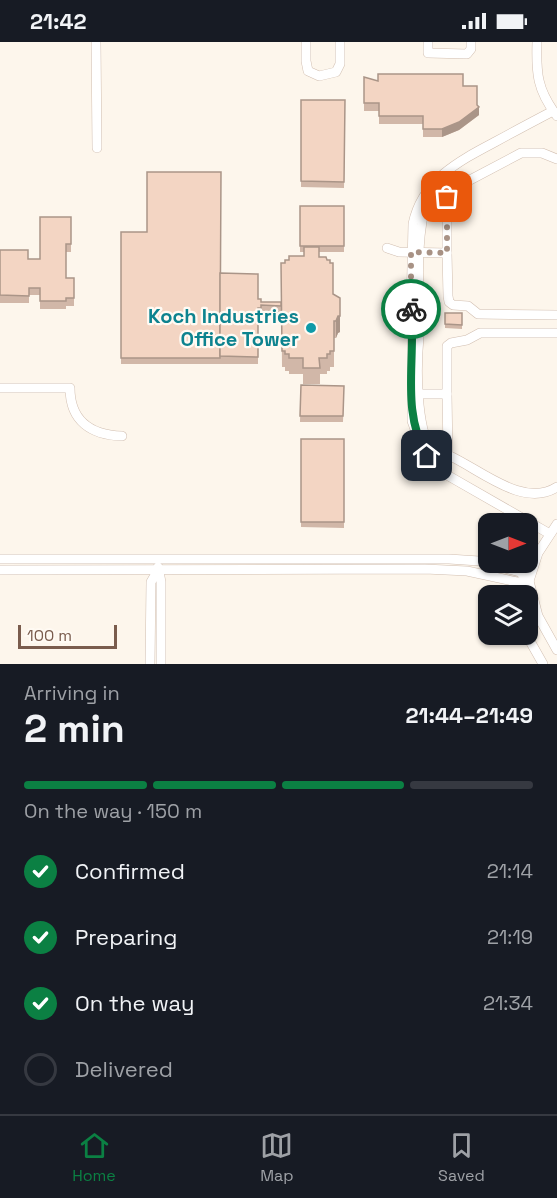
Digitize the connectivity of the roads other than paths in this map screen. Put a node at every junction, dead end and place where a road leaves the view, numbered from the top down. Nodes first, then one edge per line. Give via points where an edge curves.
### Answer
1 (96, 42) edge
2 (306, 42) edge
3 (340, 42) edge
4 (428, 42) edge
5 (471, 42) edge
6 (537, 42) edge
7 (555, 113) edge
8 (97, 148) dead end
9 (557, 159) edge
10 (387, 248) dead end
11 (415, 252) junction
12 (447, 253) junction
13 (557, 315) edge
14 (557, 333) edge
15 (415, 337) junction
16 (0, 388) edge
17 (419, 394) junction
18 (447, 394) junction
19 (122, 436) dead end
20 (441, 469) junction
21 (557, 487) edge
22 (557, 524) edge
23 (550, 534) junction
24 (0, 559) edge
25 (159, 559) junction
26 (339, 559) junction
27 (0, 570) edge
28 (158, 570) junction
29 (339, 570) junction
30 (529, 581) junction
31 (528, 585) edge
32 (532, 645) edge
33 (557, 650) edge
34 (150, 664) edge
35 (161, 664) edge
36 (543, 664) edge

1 - 8 lane
2 - 3 lane via 308,70 319,76 336,72
4 - 5 lane via 429,53 436,54 467,54
6 - 7 lane via 538,82
7 - 11 lane via 455,164 439,177 431,187
9 - 12 lane via 542,153 521,153 451,190 447,197
10 - 11 lane
11 - 12 lane
11 - 15 lane via 415,309 422,322
12 - 13 lane via 448,296 453,305 468,306 478,314
14 - 18 lane via 480,333 451,343 447,346
15 - 17 lane
15 - 20 lane via 412,421 427,456
16 - 19 lane via 70,388 75,413 92,430
17 - 18 lane
17 - 20 lane via 422,433
18 - 21 lane via 448,455 514,490 545,494
20 - 23 lane
22 - 23 lane
23 - 30 lane via 538,553
24 - 25 lane
25 - 26 lane
25 - 28 lane
26 - 29 lane
26 - 30 lane via 467,560 520,572
27 - 28 lane
28 - 29 lane
28 - 34 lane via 151,582
28 - 35 lane via 166,647
29 - 30 lane via 467,571
30 - 31 lane
30 - 33 lane via 538,616
32 - 36 lane

